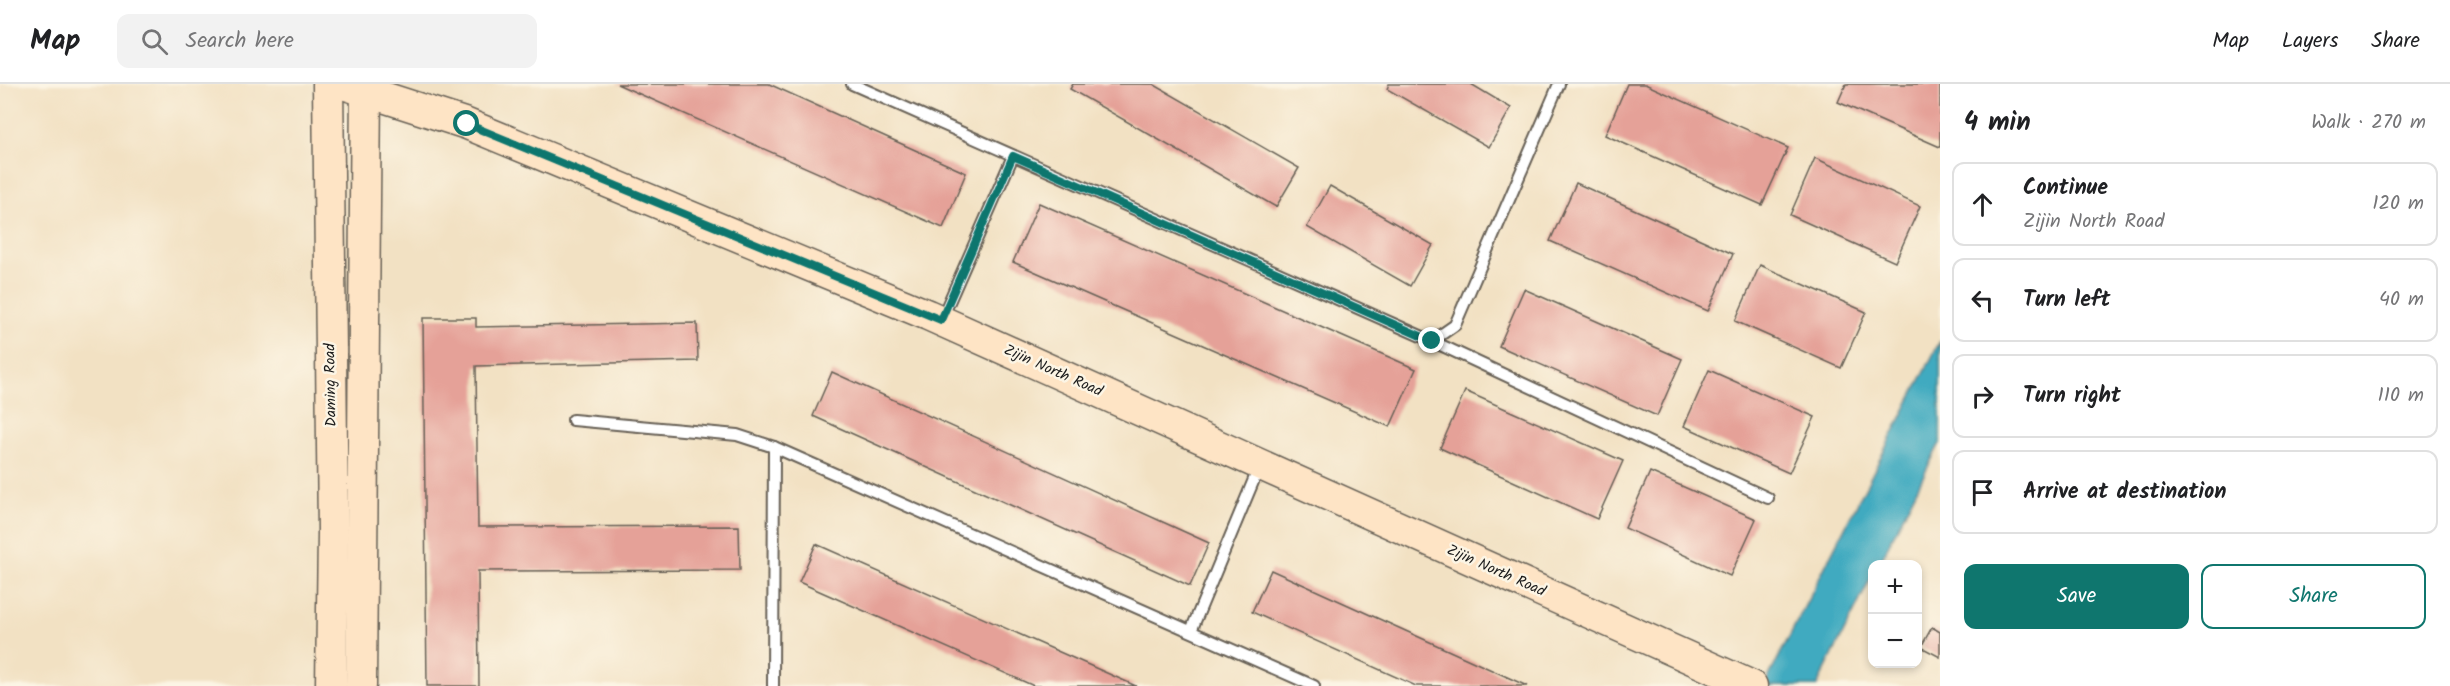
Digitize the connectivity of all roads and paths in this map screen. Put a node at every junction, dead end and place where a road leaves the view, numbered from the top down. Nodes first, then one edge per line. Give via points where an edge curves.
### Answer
1 (328, 84) edge
2 (852, 84) edge
3 (1559, 84) edge
4 (358, 86) edge
5 (1013, 156) junction
6 (941, 320) junction
7 (1432, 341) junction
8 (573, 420) dead end
9 (774, 447) junction
10 (1260, 464) junction
11 (1768, 498) dead end
12 (1191, 631) junction
13 (1748, 684) edge
14 (331, 686) edge
15 (361, 686) edge
16 (772, 686) edge
17 (1314, 686) edge

1 - 14 street, Daming Road
2 - 5 lane
3 - 7 lane via 1455,325
4 - 6 street, Zijin North Road via 467,124
4 - 15 street, Daming Road
5 - 6 lane
5 - 7 lane
6 - 10 street, Zijin North Road
7 - 11 lane
8 - 9 lane via 737,435
9 - 12 lane
9 - 16 lane
10 - 12 lane
10 - 13 street, Zijin North Road
12 - 17 lane

